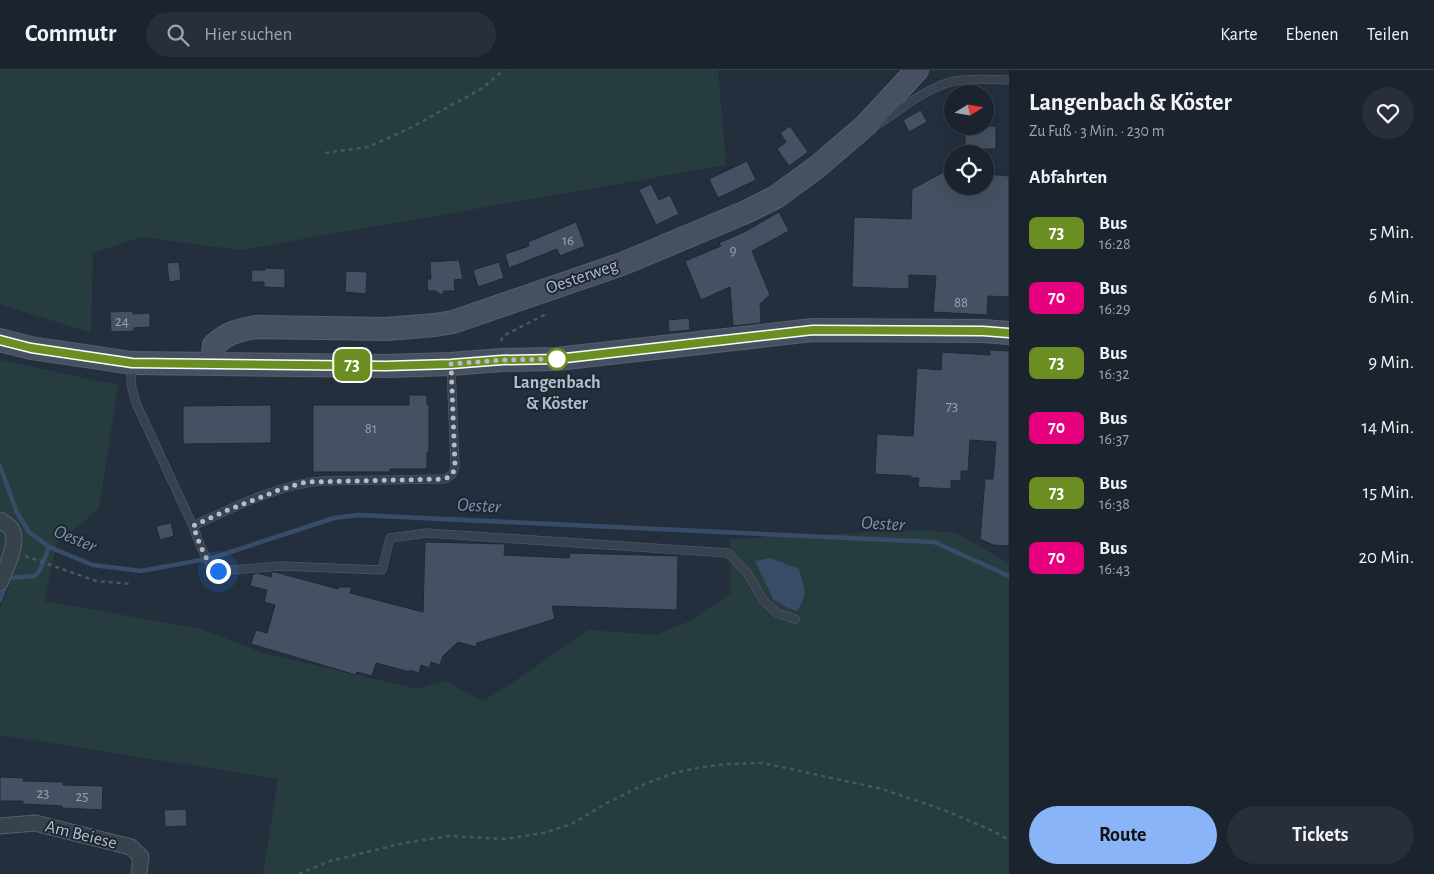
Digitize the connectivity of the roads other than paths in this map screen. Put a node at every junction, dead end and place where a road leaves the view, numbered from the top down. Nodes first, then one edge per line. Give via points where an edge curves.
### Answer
1 (917, 70) edge
2 (1009, 80) edge
3 (866, 125) junction
4 (1009, 332) edge
5 (0, 340) edge
6 (132, 363) junction
7 (212, 364) junction
8 (451, 364) junction
9 (0, 520) edge
10 (193, 526) junction
11 (0, 583) edge
12 (796, 619) dead end
13 (0, 826) edge
14 (139, 874) edge

1 - 3 main road, Oesterweg
2 - 3 lane via 952,82 922,95 880,123
3 - 7 main road, Oesterweg via 776,197 622,264 453,322 386,329 256,327 235,331 214,345
4 - 8 main road via 813,330 557,359
5 - 6 main road via 31,348
6 - 7 main road
6 - 10 lane via 131,384 136,403
7 - 8 main road
8 - 10 lane via 455,465 450,477 306,482
9 - 11 street via 11,529 15,540
10 - 12 lane via 212,567 218,571 281,566 382,570 390,538 426,533 728,553 748,574 763,600 777,613
13 - 14 street, Am Beiese via 35,823 130,847 141,857

